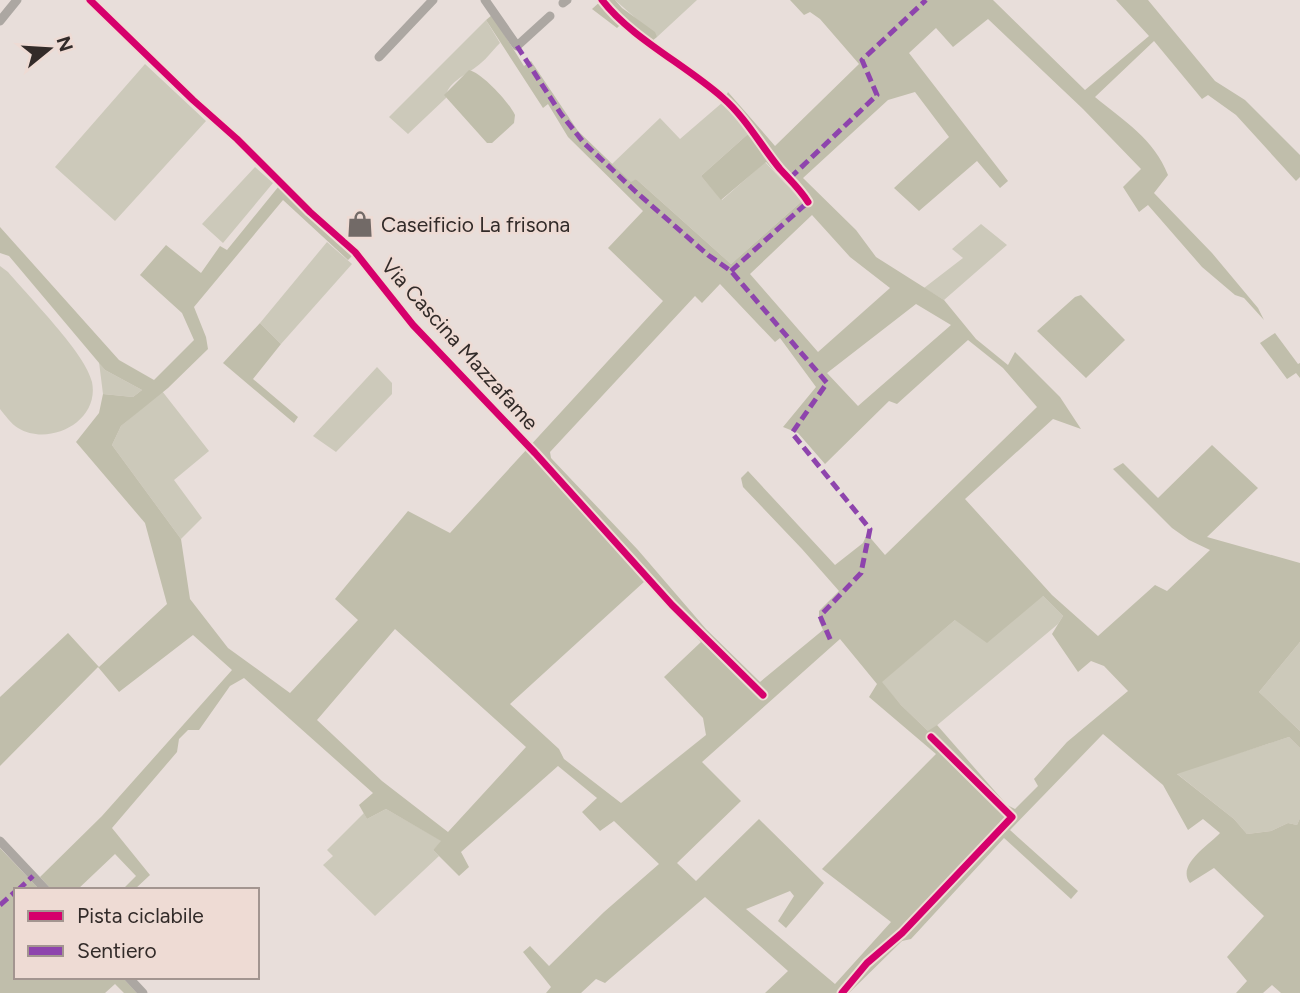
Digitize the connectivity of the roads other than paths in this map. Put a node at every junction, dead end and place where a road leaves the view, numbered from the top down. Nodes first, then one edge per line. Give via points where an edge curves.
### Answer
1 (17, 0) edge
2 (90, 0) edge
3 (433, 0) edge
4 (602, 0) edge
5 (488, 1) edge
6 (550, 16) dead end
7 (0, 21) edge
8 (379, 57) dead end
9 (808, 202) dead end
10 (762, 695) dead end
11 (931, 737) dead end
12 (0, 841) edge
13 (44, 888) edge
14 (130, 979) edge
15 (143, 993) edge
16 (842, 993) edge

1 - 7 street
2 - 10 street, Via Cascina Mazzafame via 355,252 413,325
3 - 8 street
4 - 9 street via 617,18 725,100
5 - 6 street via 517,46
11 - 16 street via 1012,817
12 - 13 street
14 - 15 street

